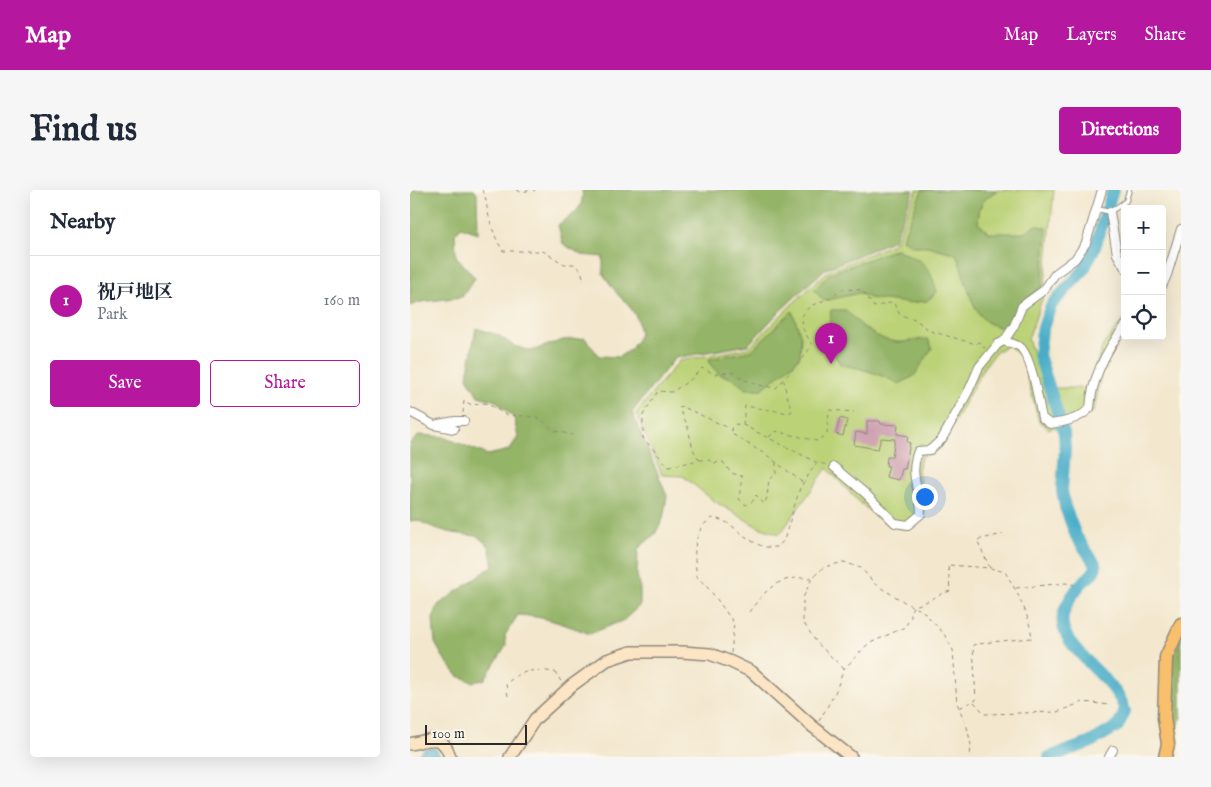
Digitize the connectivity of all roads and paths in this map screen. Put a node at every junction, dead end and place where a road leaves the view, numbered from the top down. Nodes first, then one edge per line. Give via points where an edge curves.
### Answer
1 (482, 190) edge
2 (517, 190) edge
3 (533, 190) edge
4 (1102, 190) edge
5 (1129, 190) edge
6 (1097, 209) junction
7 (1110, 212) junction
8 (1181, 229) edge
9 (1121, 261) edge
10 (1166, 277) edge
11 (584, 281) dead end
12 (1121, 331) edge
13 (1001, 342) junction
14 (784, 381) junction
15 (410, 412) edge
16 (854, 412) dead end
17 (463, 421) joint
18 (434, 425) junction
19 (743, 425) junction
20 (731, 428) junction
21 (454, 429) dead end
22 (572, 435) dead end
23 (769, 438) junction
24 (699, 460) junction
25 (776, 462) junction
26 (816, 462) junction
27 (834, 467) joint
28 (803, 483) junction
29 (1003, 534) dead end
30 (990, 568) junction
31 (812, 578) junction
32 (1074, 585) dead end
33 (1015, 588) junction
34 (913, 608) junction
35 (750, 612) dead end
36 (1181, 624) edge
37 (731, 662) junction
38 (844, 670) junction
39 (566, 690) junction
40 (508, 696) dead end
41 (973, 702) junction
42 (1110, 706) dead end
43 (959, 708) junction
44 (815, 728) junction
45 (410, 744) edge
46 (450, 757) edge
47 (510, 757) edge
48 (851, 757) edge
49 (970, 757) edge
50 (1166, 757) edge

1 - 11 path via 487,198 494,238 503,251 543,251 564,264 574,264 581,270
2 - 3 path
4 - 6 street
5 - 7 lane via 1126,201
6 - 7 lane
6 - 13 street via 1086,243 1075,259 1055,274 1044,290 1022,306 1014,326
7 - 9 street
8 - 10 street
12 - 13 street via 1111,344 1091,392 1090,408 1064,422 1050,424 1042,418 1031,370 1021,347
13 - 14 path via 984,348 979,342 976,344 930,331 915,319 900,315 893,302 874,307 862,290 843,289 810,306 802,316 803,330 812,345
13 - 27 street via 979,367 942,439 930,450 918,451 914,480 921,501 921,514 913,522 908,525 895,523
14 - 19 path via 792,411 745,406
14 - 24 path via 776,388 758,386 732,372 715,374 702,368 672,392 658,391 643,415 643,438 669,467
15 - 18 street
16 - 23 path via 829,410 827,434 817,441 775,430
17 - 18 street
17 - 22 path via 464,402 472,405 486,403 508,415 541,419 553,430
18 - 21 street
19 - 20 path via 736,424
19 - 23 path
20 - 24 path via 681,406 679,409
20 - 25 path via 732,434
23 - 26 path
24 - 25 path via 723,462 731,472 742,476 739,499 746,505 756,495 764,504 769,479 776,475
25 - 28 path
26 - 27 path
26 - 28 path
28 - 37 path via 784,540 778,547 764,547 720,518 711,518 702,524 698,533 694,555 697,577 710,588 734,623
29 - 30 path via 977,540
30 - 33 path via 1005,572
30 - 34 path via 948,565 950,591
31 - 34 path via 824,567 844,562 861,568 876,585
31 - 35 path via 794,577 770,587
31 - 38 path via 803,598 803,622 816,643
32 - 33 path
33 - 41 path via 1030,621 1032,638 973,645 976,700
34 - 38 path via 905,627 868,644
34 - 43 path via 922,610 944,634 953,650
36 - 50 main road via 1166,656
37 - 39 street via 710,654 631,652 607,660
37 - 44 street via 752,672
38 - 44 path
39 - 40 path via 555,672 535,669 515,676 506,684
39 - 47 street via 535,719
41 - 42 path via 985,714 1057,712 1084,702
41 - 43 path
43 - 49 path via 967,727
44 - 48 street
45 - 46 street via 430,739 441,741

